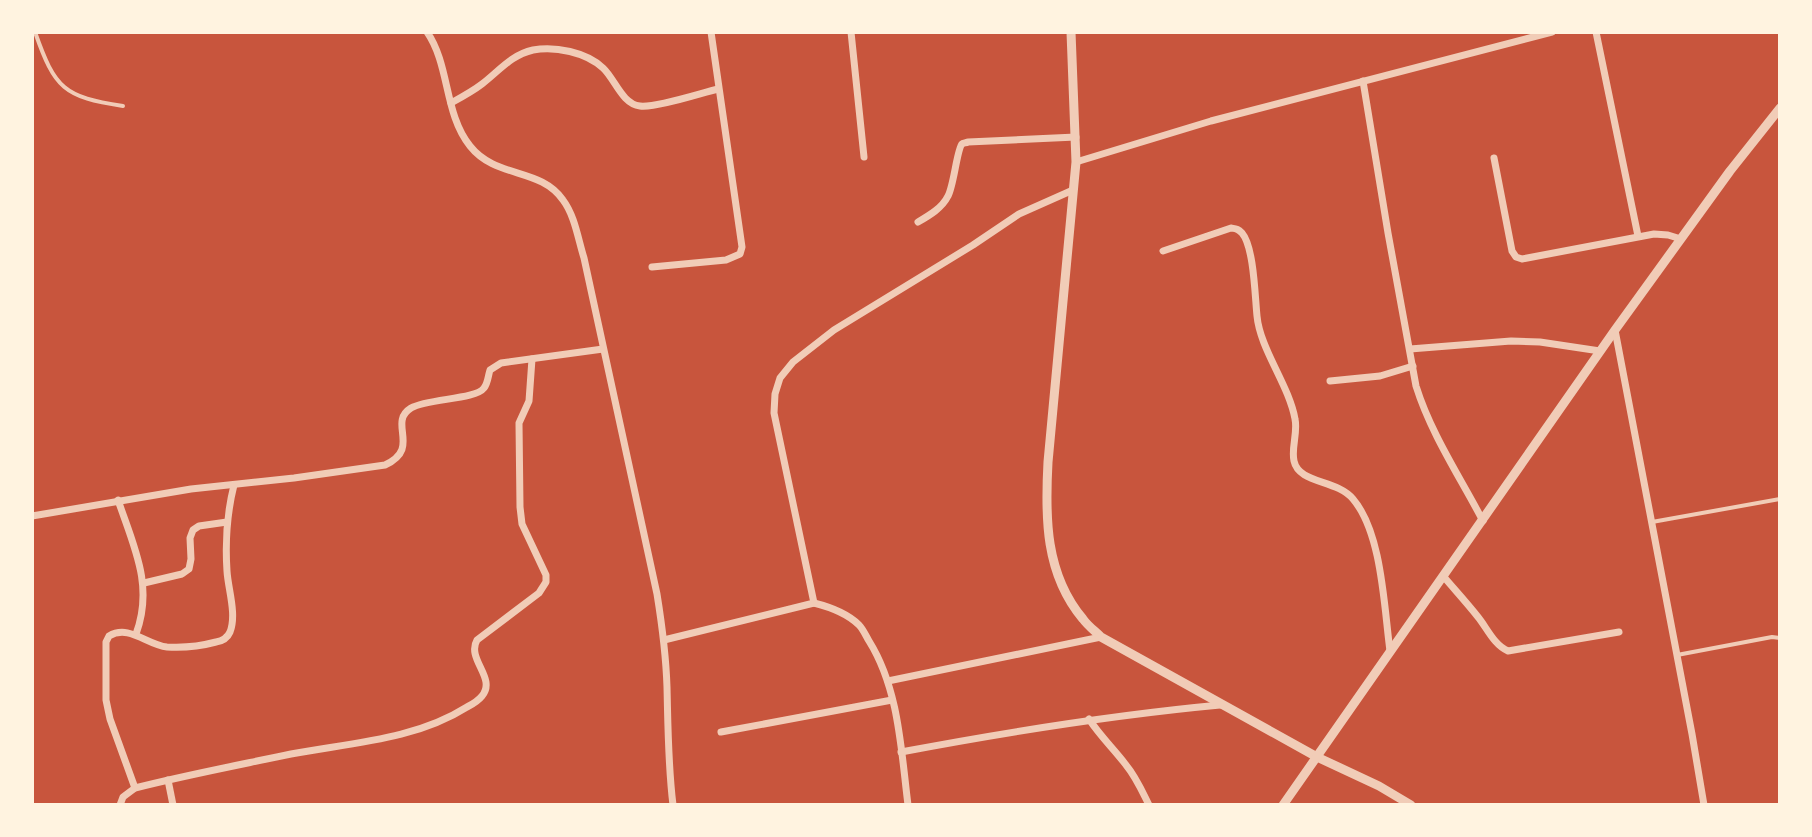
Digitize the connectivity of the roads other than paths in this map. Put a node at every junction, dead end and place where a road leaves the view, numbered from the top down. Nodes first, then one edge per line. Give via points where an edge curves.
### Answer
1 (33, 32) edge
2 (427, 32) edge
3 (711, 32) edge
4 (851, 32) edge
5 (1071, 32) edge
6 (1552, 32) edge
7 (1596, 32) edge
8 (1534, 34) edge
9 (1363, 81) junction
10 (718, 89) junction
11 (451, 103) junction
12 (123, 106) dead end
13 (1780, 108) edge
14 (1076, 137) junction
15 (864, 157) dead end
16 (1494, 158) dead end
17 (1076, 162) junction
18 (1073, 190) junction
19 (918, 222) dead end
20 (1638, 236) junction
21 (1681, 239) junction
22 (1163, 251) dead end
23 (652, 267) dead end
24 (1615, 330) junction
25 (603, 349) junction
26 (1410, 349) junction
27 (1600, 351) junction
28 (532, 359) junction
29 (1413, 366) junction
30 (1330, 381) dead end
31 (234, 485) junction
32 (1780, 499) edge
33 (118, 500) junction
34 (32, 516) edge
35 (1483, 521) junction
36 (227, 522) junction
37 (1652, 522) junction
38 (1444, 577) junction
39 (144, 583) junction
40 (814, 603) junction
41 (1619, 632) dead end
42 (136, 634) junction
43 (1101, 637) junction
44 (1780, 638) edge
45 (664, 640) junction
46 (1390, 653) junction
47 (1677, 655) junction
48 (888, 681) junction
49 (892, 700) junction
50 (1220, 705) junction
51 (1089, 719) junction
52 (721, 732) dead end
53 (901, 752) junction
54 (1317, 757) junction
55 (168, 780) junction
56 (135, 788) junction
57 (120, 805) edge
58 (173, 805) edge
59 (673, 805) edge
60 (908, 805) edge
61 (1149, 805) edge
62 (1283, 805) edge
63 (1411, 805) edge
64 (1704, 805) edge

1 - 12 lane via 61,85 83,99
2 - 11 street
3 - 10 street
4 - 15 street
5 - 14 street
6 - 8 street
7 - 20 street
8 - 9 street
9 - 17 street
9 - 26 street
10 - 11 street via 638,107 628,102 602,67 578,54 532,50
10 - 23 street via 740,254
11 - 25 street via 467,143 479,157 548,185 564,201 584,258
13 - 21 street
14 - 17 street
14 - 19 street via 962,144 947,199
16 - 20 street via 1516,257
17 - 18 street
18 - 40 street via 1019,214 834,330 780,378 774,413
18 - 43 street via 1045,508 1048,538 1066,592
20 - 21 street
21 - 24 street
22 - 46 street via 1231,228 1243,234 1260,332 1296,422 1294,462 1307,477 1337,486 1362,511 1377,556
24 - 27 street
24 - 37 street
25 - 28 street
25 - 45 street
26 - 27 street via 1511,341
26 - 29 street
27 - 35 street
28 - 31 street via 494,366 478,392 409,409 401,421 404,446 385,465
28 - 55 street via 529,401 519,423 520,507 546,582 474,644 487,684 481,698 434,724 404,733
29 - 30 street
29 - 35 street via 1422,406
31 - 33 street
31 - 36 street
32 - 37 lane
33 - 34 street
33 - 39 street
35 - 38 street
36 - 39 street via 193,530 189,569
36 - 42 street via 231,625 226,638 166,647
37 - 47 street
38 - 41 street via 1508,651
38 - 46 street
39 - 42 street
40 - 45 street
40 - 48 street via 859,625
42 - 56 street via 114,633 106,642 106,700
43 - 48 street
43 - 50 street
44 - 47 lane
45 - 59 street
46 - 54 street
47 - 64 street
48 - 49 street
49 - 52 street
49 - 53 street
50 - 51 street
50 - 54 street
51 - 53 street
51 - 61 street via 1131,772
53 - 60 street
54 - 62 street
54 - 63 street
55 - 56 street
55 - 58 street
56 - 57 street

